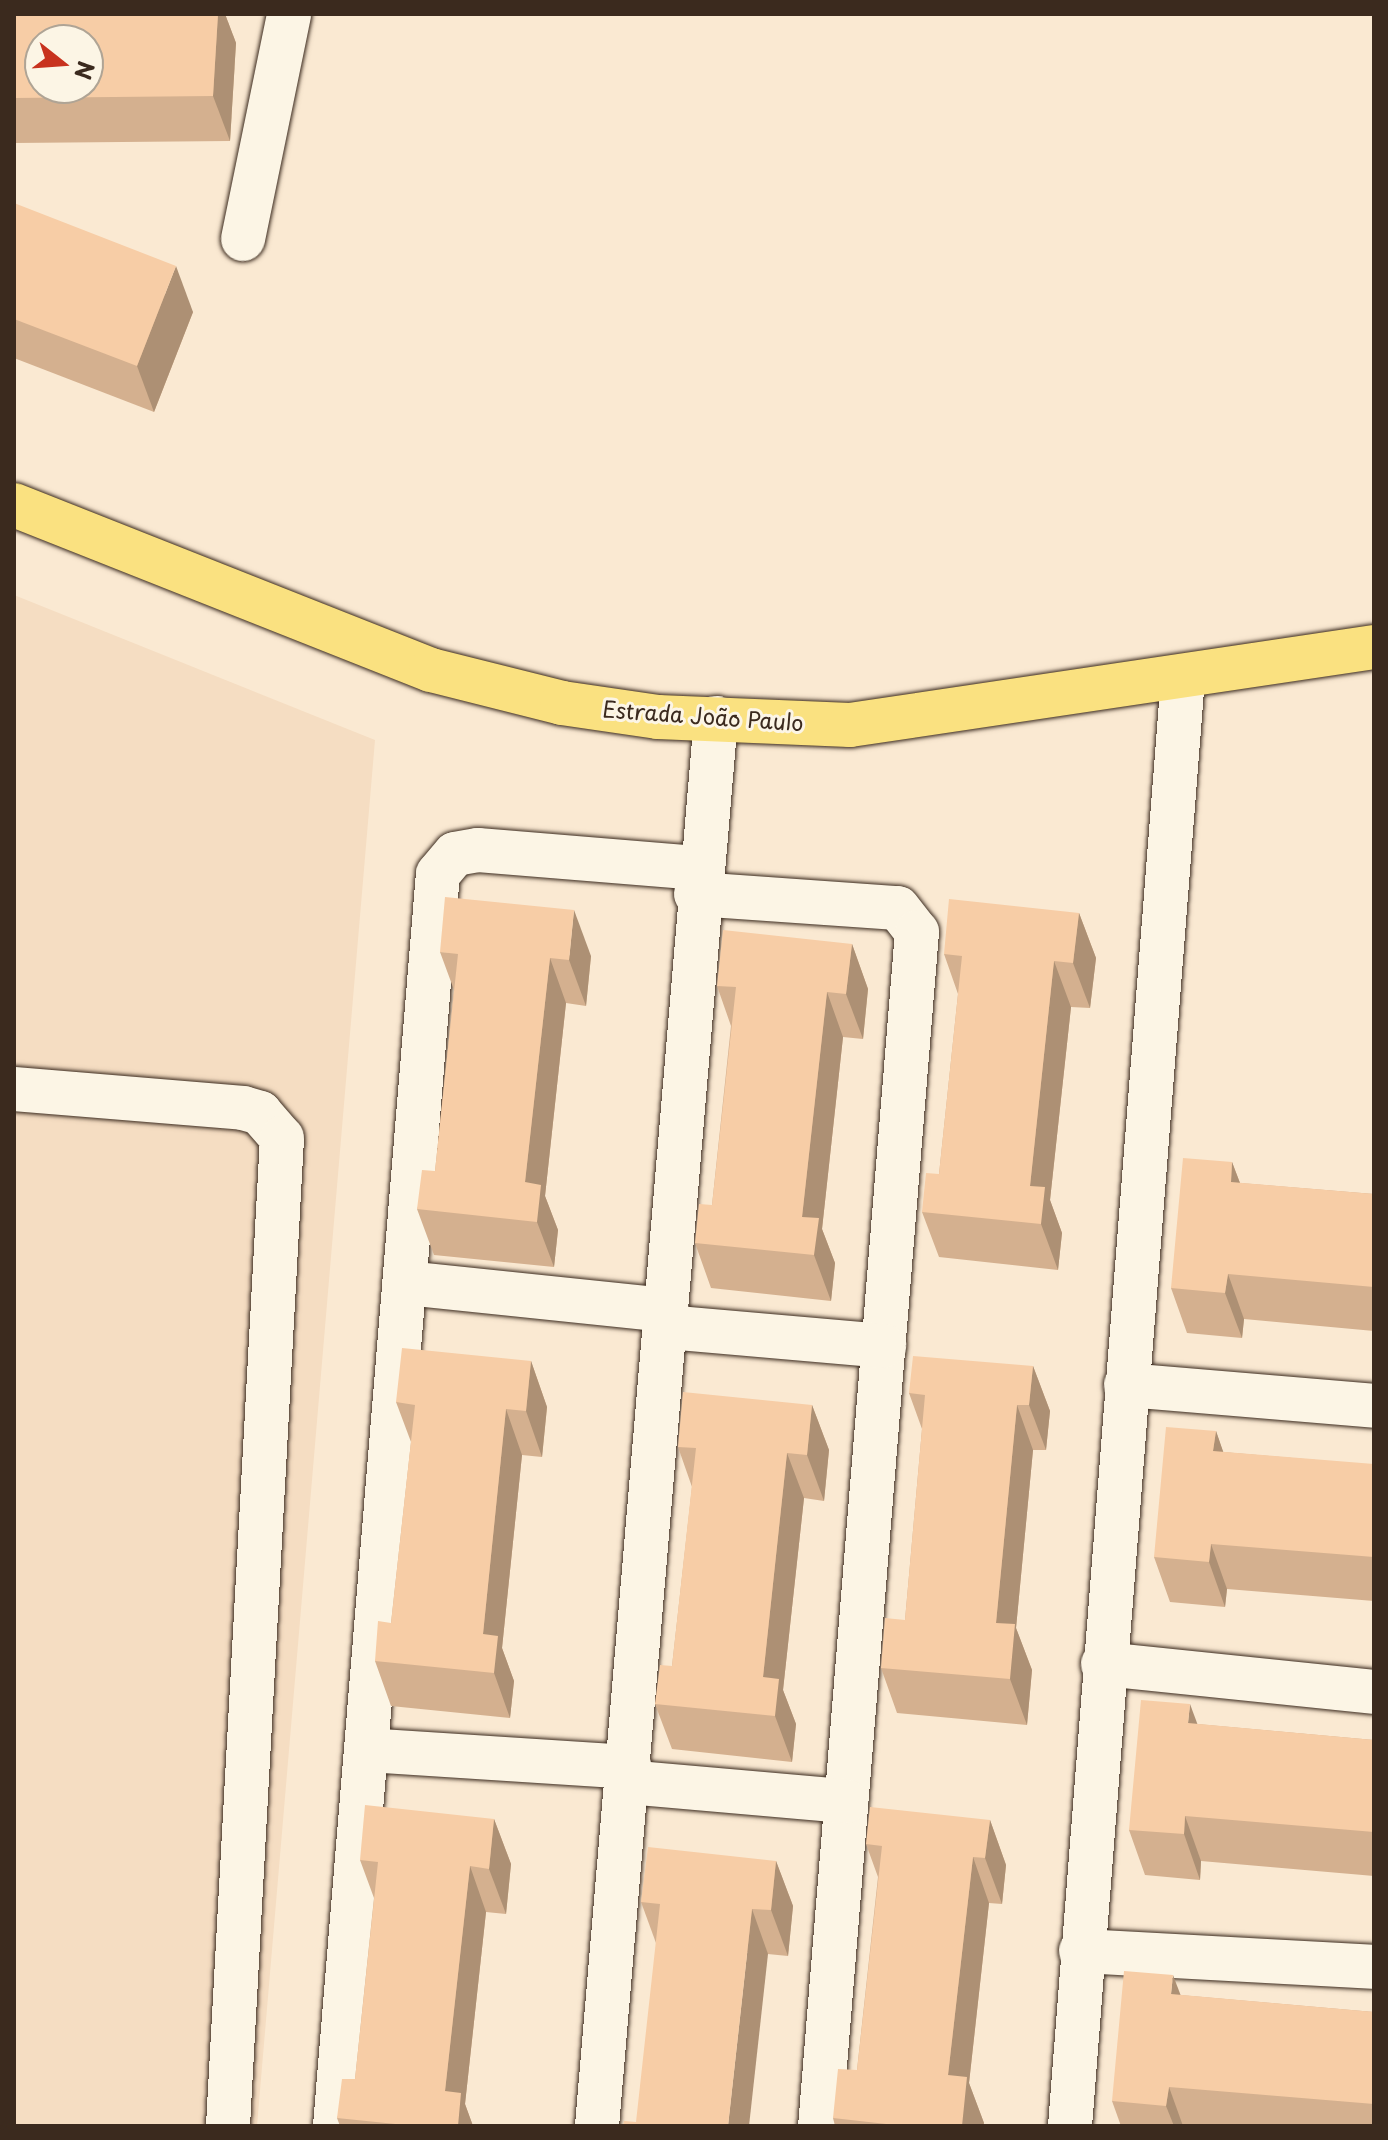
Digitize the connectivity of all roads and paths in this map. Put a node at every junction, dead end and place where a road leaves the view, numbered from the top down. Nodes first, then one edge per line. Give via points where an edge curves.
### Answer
1 (289, 14) edge
2 (243, 239) dead end
3 (14, 505) edge
4 (1374, 647) edge
5 (1183, 678) junction
6 (716, 718) junction
7 (697, 881) junction
8 (14, 1089) edge
9 (405, 1283) junction
10 (667, 1318) junction
11 (884, 1346) junction
12 (1126, 1385) junction
13 (1374, 1406) edge
14 (1103, 1664) junction
15 (1374, 1692) edge
16 (367, 1750) junction
17 (628, 1774) junction
18 (846, 1801) junction
19 (1081, 1951) junction
20 (1374, 1967) edge
21 (228, 2126) edge
22 (335, 2126) edge
23 (597, 2126) edge
24 (820, 2126) edge
25 (1070, 2126) edge

1 - 2 lane
3 - 6 main road, Estrada João Paulo via 431,670 562,703
4 - 5 main road, Estrada João Paulo
5 - 6 main road, Estrada João Paulo via 850,725
5 - 12 lane
6 - 7 lane
7 - 9 lane via 478,850 455,854 438,874
7 - 10 lane
7 - 11 lane via 898,908 917,932
8 - 21 lane via 243,1108 260,1113 282,1138 244,1938
9 - 10 lane
9 - 16 lane
10 - 11 lane
10 - 17 lane
11 - 18 lane
12 - 13 lane
12 - 14 lane
14 - 15 lane
14 - 19 lane
16 - 17 lane
16 - 22 lane
17 - 18 lane
17 - 23 lane
18 - 24 lane
19 - 20 lane
19 - 25 lane

